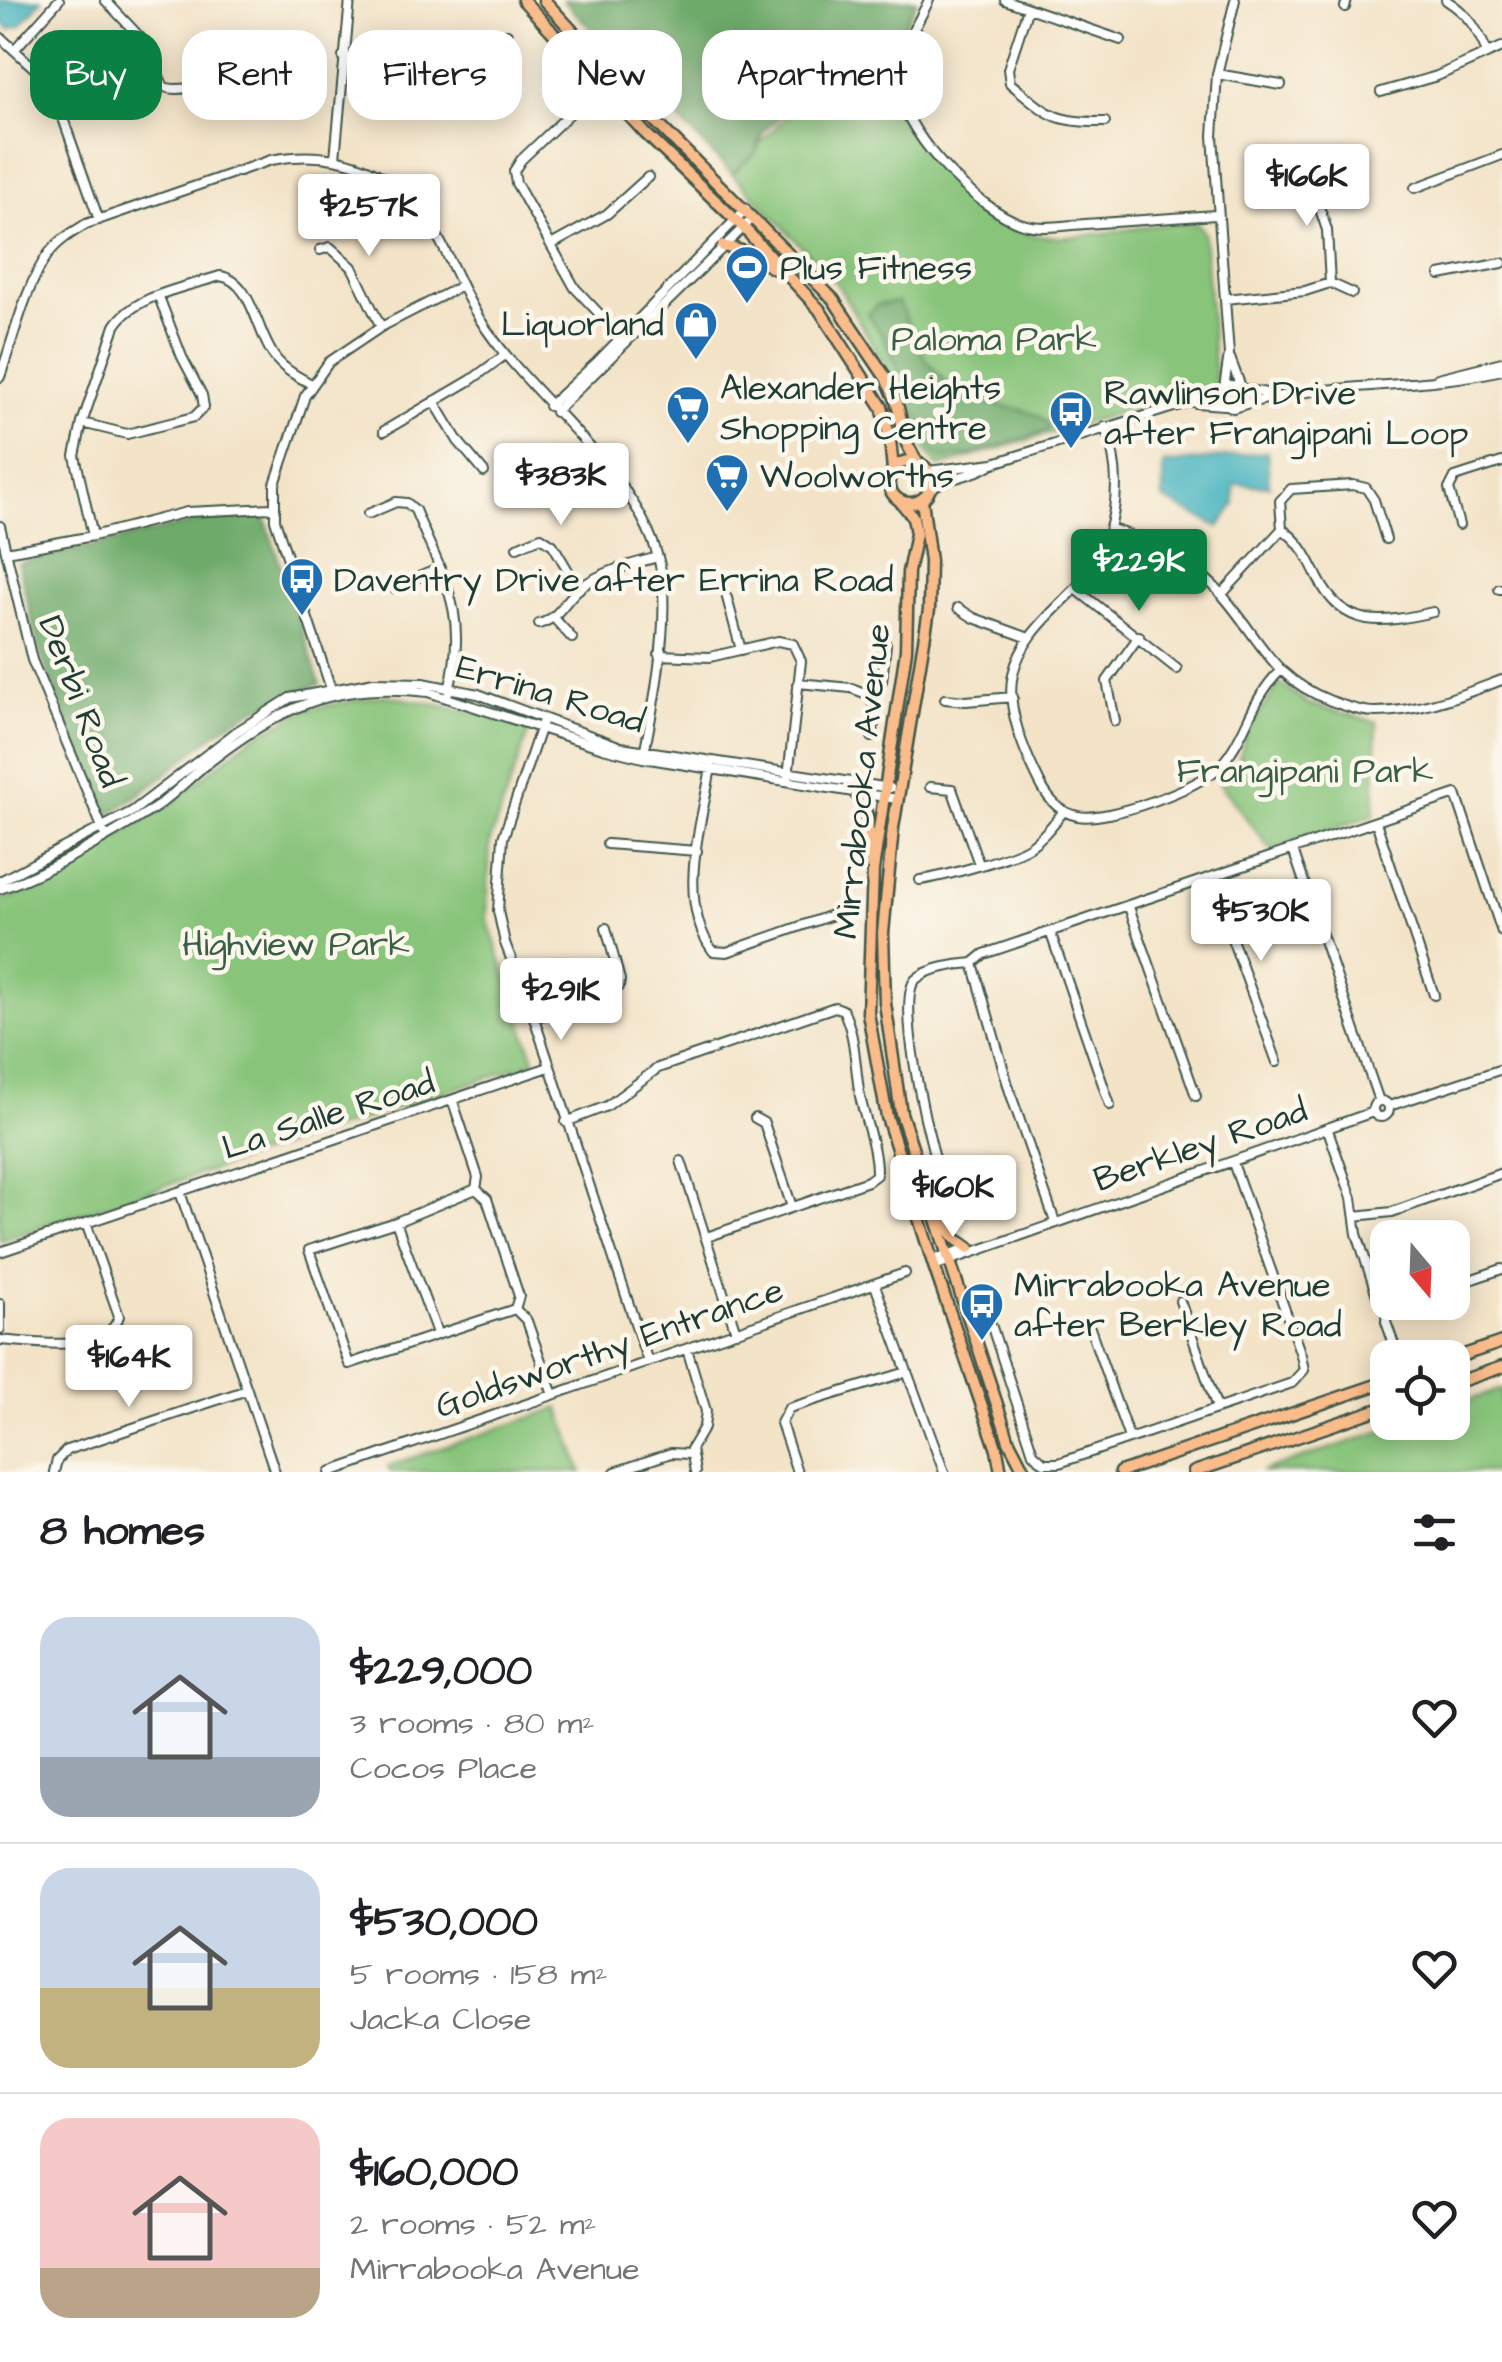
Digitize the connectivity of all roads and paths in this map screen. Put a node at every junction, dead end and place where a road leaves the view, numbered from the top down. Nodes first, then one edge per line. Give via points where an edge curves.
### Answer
1 (59, 0) edge
2 (106, 0) edge
3 (350, 0) edge
4 (929, 0) edge
5 (1005, 0) edge
6 (1235, 0) edge
7 (1446, 0) edge
8 (526, 1) edge
9 (549, 2) edge
10 (1028, 8) junction
11 (0, 37) edge
12 (1121, 40) dead end
13 (1502, 47) edge
14 (14, 50) junction
15 (1488, 52) junction
16 (343, 56) junction
17 (347, 57) edge
18 (1217, 74) junction
19 (1281, 85) dead end
20 (182, 90) edge
21 (1381, 92) dead end
22 (563, 120) edge
23 (1104, 122) dead end
24 (1502, 156) edge
25 (335, 158) junction
26 (503, 168) dead end
27 (514, 172) junction
28 (648, 177) dead end
29 (1309, 177) dead end
30 (1416, 188) dead end
31 (749, 213) junction
32 (1216, 215) junction
33 (99, 220) junction
34 (739, 224) junction
35 (551, 244) junction
36 (724, 246) junction
37 (320, 250) dead end
38 (1502, 263) edge
39 (1440, 275) dead end
40 (792, 280) junction
41 (1330, 283) junction
42 (461, 286) junction
43 (1352, 293) dead end
44 (159, 297) junction
45 (1226, 299) junction
46 (382, 327) junction
47 (624, 339) junction
48 (0, 346) edge
49 (10, 350) junction
50 (1229, 354) junction
51 (505, 355) junction
52 (1502, 362) edge
53 (1502, 370) edge
54 (0, 378) edge
55 (1430, 382) junction
56 (311, 384) junction
57 (1242, 389) junction
58 (1223, 390) junction
59 (1282, 395) junction
60 (434, 401) junction
61 (1192, 402) junction
62 (1242, 403) junction
63 (1224, 404) junction
64 (552, 409) junction
65 (82, 423) junction
66 (1105, 427) junction
67 (384, 430) dead end
68 (917, 462) junction
69 (1502, 462) edge
70 (994, 463) junction
71 (893, 470) junction
72 (928, 471) junction
73 (484, 472) dead end
74 (930, 489) junction
75 (922, 500) junction
76 (900, 501) junction
77 (272, 508) junction
78 (368, 514) dead end
79 (1459, 525) dead end
80 (0, 526) edge
81 (1112, 529) junction
82 (1282, 529) junction
83 (93, 536) junction
84 (1386, 539) dead end
85 (518, 546) dead end
86 (6, 552) junction
87 (658, 556) junction
88 (440, 568) junction
89 (394, 588) dead end
90 (1076, 588) junction
91 (579, 589) junction
92 (1222, 594) junction
93 (727, 598) dead end
94 (958, 608) dead end
95 (1433, 612) dead end
96 (554, 618) junction
97 (539, 624) dead end
98 (798, 634) dead end
99 (1139, 636) junction
100 (572, 638) dead end
101 (1029, 638) junction
102 (793, 644) junction
103 (886, 644) dead end
104 (741, 650) junction
105 (659, 655) junction
106 (1177, 669) dead end
107 (1280, 672) junction
108 (1502, 680) edge
109 (798, 683) junction
110 (332, 692) junction
111 (448, 692) junction
112 (870, 695) junction
113 (1013, 698) junction
114 (944, 699) dead end
115 (1115, 720) dead end
116 (542, 723) junction
117 (872, 738) dead end
118 (644, 754) junction
119 (711, 766) junction
120 (788, 778) junction
121 (930, 786) dead end
122 (884, 793) junction
123 (856, 794) junction
124 (898, 794) junction
125 (1064, 811) junction
126 (1376, 822) junction
127 (104, 832) junction
128 (607, 844) dead end
129 (1293, 850) junction
130 (697, 851) junction
131 (979, 864) junction
132 (873, 870) junction
133 (1210, 879) junction
134 (920, 880) dead end
135 (0, 885) edge
136 (1130, 907) junction
137 (835, 914) dead end
138 (606, 928) dead end
139 (1502, 932) edge
140 (1051, 934) junction
141 (974, 963) junction
142 (1434, 995) dead end
143 (534, 1018) junction
144 (1277, 1062) dead end
145 (549, 1067) junction
146 (1502, 1069) edge
147 (1196, 1096) dead end
148 (1378, 1101) junction
149 (453, 1102) junction
150 (1110, 1105) dead end
151 (1388, 1106) junction
152 (1373, 1112) junction
153 (755, 1118) dead end
154 (566, 1122) junction
155 (1328, 1130) junction
156 (681, 1162) dead end
157 (1232, 1162) junction
158 (1502, 1173) edge
159 (476, 1190) junction
160 (180, 1192) junction
161 (926, 1195) junction
162 (792, 1207) junction
163 (962, 1210) dead end
164 (1355, 1216) junction
165 (396, 1222) junction
166 (1054, 1222) junction
167 (86, 1224) junction
168 (707, 1237) junction
169 (987, 1246) junction
170 (969, 1248) junction
171 (0, 1252) edge
172 (947, 1259) junction
173 (932, 1263) junction
174 (1502, 1269) edge
175 (904, 1274) dead end
176 (1370, 1275) edge
177 (1470, 1280) edge
178 (875, 1285) junction
179 (990, 1296) dead end
180 (1180, 1301) dead end
181 (0, 1304) edge
182 (515, 1310) junction
183 (1090, 1328) dead end
184 (0, 1329) edge
185 (736, 1332) junction
186 (437, 1333) junction
187 (0, 1340) edge
188 (1502, 1342) edge
189 (686, 1349) junction
190 (1470, 1353) edge
191 (648, 1362) junction
192 (1502, 1367) edge
193 (908, 1372) junction
194 (1470, 1378) edge
195 (1370, 1387) edge
196 (247, 1390) junction
197 (552, 1395) junction
198 (1217, 1408) junction
199 (1370, 1412) edge
200 (1129, 1438) junction
201 (690, 1454) junction
202 (54, 1472) edge
203 (275, 1472) edge
204 (330, 1472) edge
205 (615, 1472) edge
206 (694, 1472) edge
207 (797, 1472) edge
208 (944, 1472) edge
209 (1001, 1472) edge
210 (1025, 1472) edge
211 (1120, 1472) edge
212 (1194, 1472) edge

1 - 14 street
2 - 20 street via 140,37 164,86
3 - 16 street
4 - 32 street via 904,46 897,82 911,126 962,184 1000,214 1024,225 1056,226
5 - 10 street
6 - 18 street
7 - 15 street via 1464,11
8 - 34 main road, Mirrabooka Avenue via 645,133
9 - 31 main road
10 - 12 street
10 - 23 street via 1008,69 1010,83 1066,123
11 - 14 street
13 - 15 street
14 - 33 street via 54,93
15 - 21 street
16 - 17 street
16 - 25 street
18 - 19 street
18 - 32 street
22 - 27 street
24 - 30 street
25 - 33 street via 271,160
25 - 42 street via 370,169 402,190 427,218
26 - 27 street
27 - 35 street
28 - 35 street via 606,214
29 - 41 street via 1327,230
31 - 34 street
31 - 68 main road via 851,322 886,378
32 - 45 street
33 - 49 street via 49,252
34 - 36 street
34 - 40 main road, Mirrabooka Avenue
34 - 47 street
35 - 47 street via 576,288
36 - 40 main road
36 - 47 street
37 - 46 street via 330,248 352,267
38 - 39 street
40 - 71 main road, Mirrabooka Avenue via 882,408
41 - 43 street
41 - 45 street
42 - 46 street
42 - 51 street
44 - 56 street via 232,278 276,359
44 - 65 street via 121,316
44 - 65 street via 204,407 194,417 128,434
45 - 50 street
46 - 56 street via 328,362
47 - 64 street
48 - 49 street
49 - 54 street
50 - 57 street
50 - 58 street
51 - 60 street
51 - 64 street
52 - 55 street
53 - 55 street
55 - 59 street
56 - 77 street
57 - 58 street via 1233,384
57 - 59 street
57 - 62 street
58 - 61 street
58 - 63 street
59 - 62 street
60 - 67 street
60 - 73 street
61 - 63 street
61 - 66 street
62 - 63 street
64 - 87 street via 617,480
65 - 83 street via 75,456
66 - 70 street
66 - 81 street via 1117,474
68 - 71 main road
68 - 72 main road
69 - 79 street via 1454,477 1449,490
70 - 72 street
70 - 74 street
71 - 76 main road, Mirrabooka Avenue via 889,486
72 - 74 main road
74 - 75 main road
75 - 76 main road
75 - 124 main road, Mirrabooka Avenue via 929,610
76 - 122 main road, Mirrabooka Avenue via 916,534
77 - 83 street via 187,512
77 - 110 street
78 - 88 street via 408,503
80 - 86 street, Derbi Road
81 - 90 street
81 - 92 street via 1152,544
82 - 84 street via 1280,502 1291,489 1361,486 1370,492
82 - 92 street
82 - 95 street via 1300,543 1330,597 1351,614 1389,620
83 - 86 street
85 - 91 street via 541,536
86 - 127 street, Derbi Road via 32,660
87 - 91 street
87 - 105 street via 664,612
88 - 89 street
88 - 111 street via 457,616
90 - 99 street
90 - 101 street
91 - 96 street
92 - 107 street
93 - 104 street
94 - 101 street
96 - 97 street
96 - 100 street
98 - 102 street
99 - 106 street
99 - 115 street via 1108,680
101 - 113 street via 1013,674
102 - 104 street
102 - 109 street via 801,660
103 - 112 street via 882,680
104 - 105 street via 694,658
105 - 118 street
107 - 108 street via 1314,694 1374,712 1433,705
107 - 125 street via 1258,695 1230,754 1208,776 1102,816
109 - 112 street
109 - 120 street
110 - 111 street, Errina Road via 390,682
110 - 127 street, Errina Road via 290,698 250,722
111 - 116 street, Errina Road
112 - 117 street via 876,713
113 - 114 street
113 - 125 street via 1039,781
116 - 118 street, Errina Road via 603,748
116 - 143 street via 502,838 497,889 505,943
118 - 119 street, Errina Road
119 - 120 street, Errina Road
119 - 130 street
120 - 122 street, Errina Road
120 - 123 street, Errina Road
121 - 131 street via 952,789
122 - 123 street, Errina Road
122 - 124 street, Errina Road
122 - 132 main road, Mirrabooka Avenue
123 - 132 main road via 868,818
124 - 161 main road, Mirrabooka Avenue via 882,933 885,1003 900,1113
125 - 131 street via 1025,850
126 - 129 street
126 - 139 street via 1456,794
126 - 142 street
127 - 135 street, Errina Road
128 - 130 street
129 - 133 street
129 - 148 street
130 - 137 street via 695,905 713,952
131 - 134 street
132 - 173 main road, Mirrabooka Avenue via 868,1013 887,1117
133 - 136 street
133 - 144 street
136 - 140 street
136 - 147 street
138 - 143 street via 619,988
140 - 141 street
140 - 150 street
141 - 163 street via 917,978 910,990 925,1124 948,1193
141 - 166 street
143 - 145 street
145 - 149 street, La Salle Road
145 - 154 street
146 - 151 street
148 - 151 street
148 - 152 street
149 - 159 street via 478,1177
149 - 160 street, La Salle Road
151 - 152 street, Berkley Road via 1384,1116
152 - 155 street, Berkley Road
153 - 162 street via 764,1123
154 - 162 street via 607,1106 658,1068 835,1007 845,1013 876,1175
154 - 191 street
155 - 157 street, Berkley Road
155 - 164 street
156 - 168 street
157 - 166 street, Berkley Road
157 - 198 street via 1304,1370 1292,1383
158 - 164 street via 1392,1212
159 - 165 street
159 - 182 street via 487,1200 520,1296
160 - 167 street, La Salle Road
160 - 196 street
161 - 170 main road
161 - 172 main road, Mirrabooka Avenue
162 - 168 street
164 - 176 street
165 - 186 street
165 - 186 street via 309,1250 349,1364
166 - 169 street, Berkley Road
167 - 171 street, La Salle Road
167 - 187 street via 119,1316 116,1326 76,1344
168 - 185 street
169 - 170 street, Berkley Road
169 - 172 street, Berkley Road
170 - 172 street, Berkley Road
172 - 173 street, Berkley Road
172 - 210 main road, Mirrabooka Avenue
173 - 209 main road, Mirrabooka Avenue
174 - 177 street
175 - 178 street, Goldsworthy Entrance
178 - 185 street, Goldsworthy Entrance
178 - 193 street
179 - 200 street via 989,1318 1034,1453 1044,1464
180 - 198 street
181 - 184 street
182 - 186 street
182 - 197 street via 526,1321
183 - 200 street
185 - 189 street, Goldsworthy Entrance
188 - 190 main road
189 - 191 street, Goldsworthy Entrance
189 - 201 street via 706,1411
191 - 197 street, Goldsworthy Entrance
192 - 194 main road
193 - 207 street via 789,1408 781,1424
193 - 208 street
195 - 211 main road
196 - 202 street via 68,1450
196 - 203 street
197 - 204 street, Goldsworthy Entrance
198 - 200 street
199 - 212 main road
201 - 205 street
201 - 206 street

